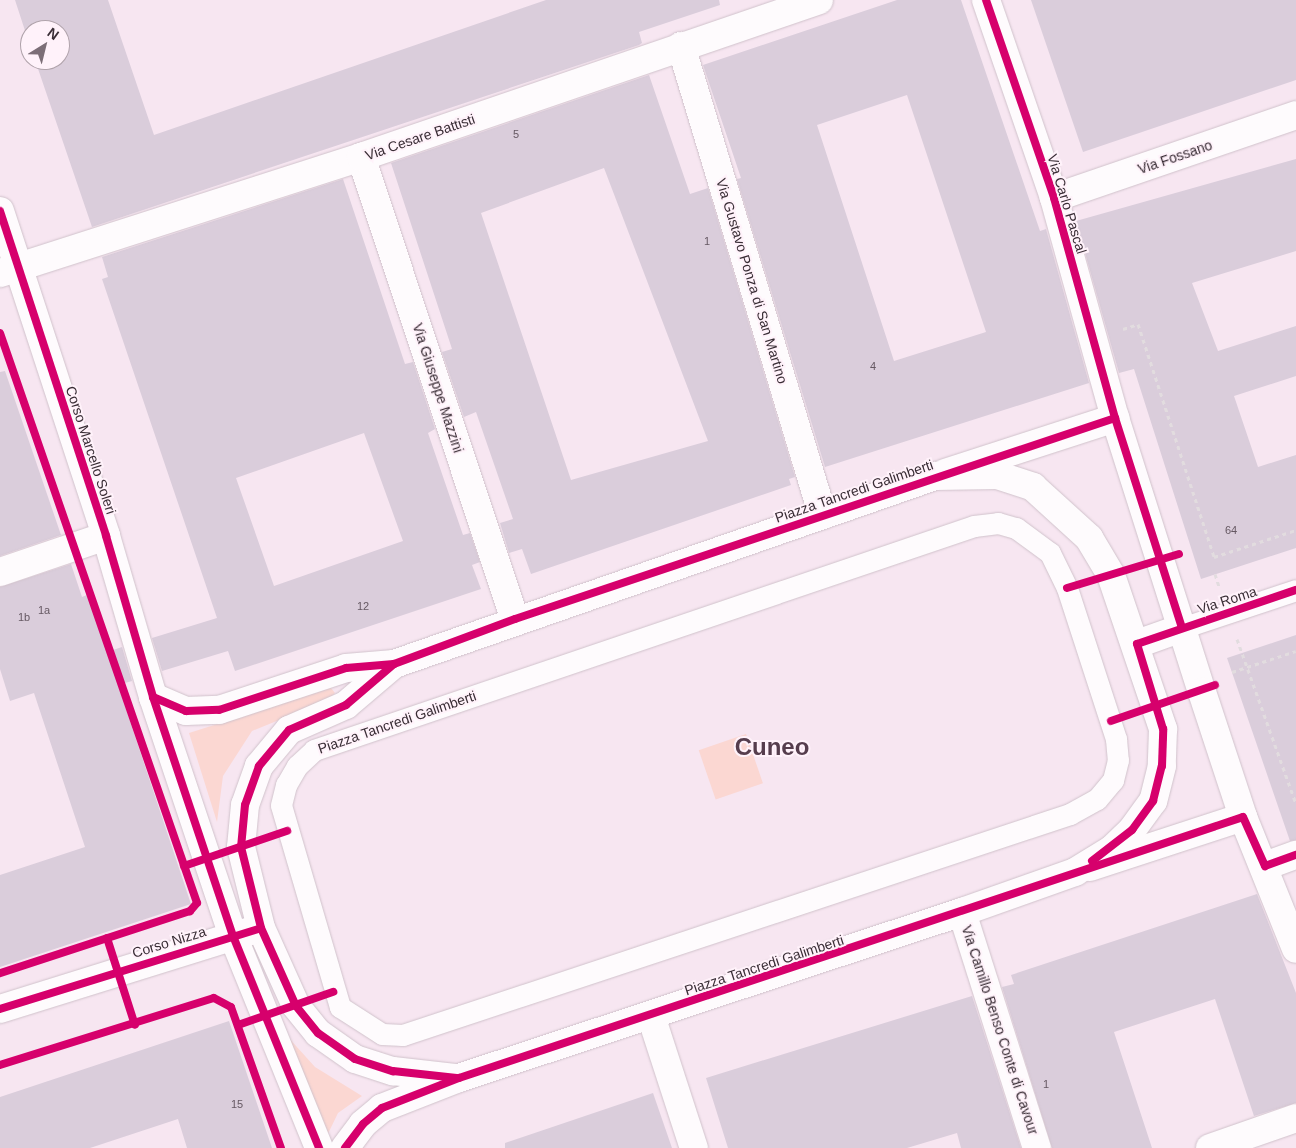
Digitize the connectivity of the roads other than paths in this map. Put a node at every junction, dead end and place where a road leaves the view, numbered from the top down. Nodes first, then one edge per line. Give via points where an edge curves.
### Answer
1 (819, 0) edge
2 (986, 0) edge
3 (681, 46) junction
4 (1296, 116) edge
5 (361, 157) junction
6 (1054, 198) junction
7 (0, 211) edge
8 (9, 270) edge
9 (1115, 418) junction
10 (936, 476) junction
11 (823, 515) junction
12 (106, 536) junction
13 (0, 572) edge
14 (1067, 588) joint
15 (1296, 590) edge
16 (515, 619) junction
17 (1182, 628) junction
18 (1137, 644) junction
19 (394, 664) junction
20 (153, 697) junction
21 (1243, 817) junction
22 (1296, 855) edge
23 (1265, 866) junction
24 (1075, 872) junction
25 (962, 912) junction
26 (261, 928) junction
27 (233, 936) junction
28 (1296, 949) edge
29 (0, 1009) edge
30 (650, 1016) junction
31 (459, 1078) junction
32 (1296, 1118) edge
33 (319, 1148) edge
34 (345, 1148) edge
35 (694, 1148) edge
36 (1037, 1148) edge
37 (1210, 1148) edge

1 - 3 street, Via Cesare Battisti
2 - 6 street, Via Carlo Pascal
3 - 5 street, Via Cesare Battisti
3 - 11 street, Via Gustavo Ponza di San Martino
4 - 6 street, Via Fossano
5 - 8 street, Via Cesare Battisti
5 - 16 street, Via Giuseppe Mazzini
6 - 9 street, Via Carlo Pascal
7 - 8 street, Corso Marcello Soleri
8 - 12 street, Corso Marcello Soleri
9 - 10 street, Piazza Tancredi Galimberti
9 - 17 street
10 - 11 street, Piazza Tancredi Galimberti
10 - 18 street, Piazza Tancredi Galimberti via 997,475 1032,487 1061,509 1089,538 1111,574
11 - 16 street, Piazza Tancredi Galimberti
12 - 13 street
12 - 20 street, Corso Marcello Soleri
14 - 14 street, Piazza Tancredi Galimberti via 1116,739 1118,760 1113,780 1097,798 1070,814 403,1035 382,1034 340,1007 281,804 286,785 297,766 314,750 974,526 998,523 1034,539 1050,553
15 - 17 street, Via Roma
16 - 19 street, Piazza Tancredi Galimberti
17 - 18 street, Via Roma
17 - 21 street
18 - 24 street, Piazza Tancredi Galimberti via 1163,729 1162,766 1152,801 1132,830 1111,850
19 - 20 street, Piazza Tancredi Galimberti via 346,668 219,710 186,711
19 - 26 street, Piazza Tancredi Galimberti via 346,705 290,730 260,766 245,805 241,846
20 - 27 street
21 - 23 street
21 - 24 street, Piazza Tancredi Galimberti
22 - 23 street
23 - 28 street
24 - 25 street, Piazza Tancredi Galimberti
25 - 30 street, Piazza Tancredi Galimberti
25 - 36 street, Via Camillo Benso Conte di Cavour
26 - 27 street, Corso Nizza
26 - 31 street, Piazza Tancredi Galimberti via 296,1006 318,1033 356,1059 393,1071
27 - 29 street, Corso Nizza
27 - 33 street
30 - 31 street, Piazza Tancredi Galimberti
30 - 35 street
31 - 34 street, Piazza Tancredi Galimberti via 382,1108 363,1124
32 - 37 street

